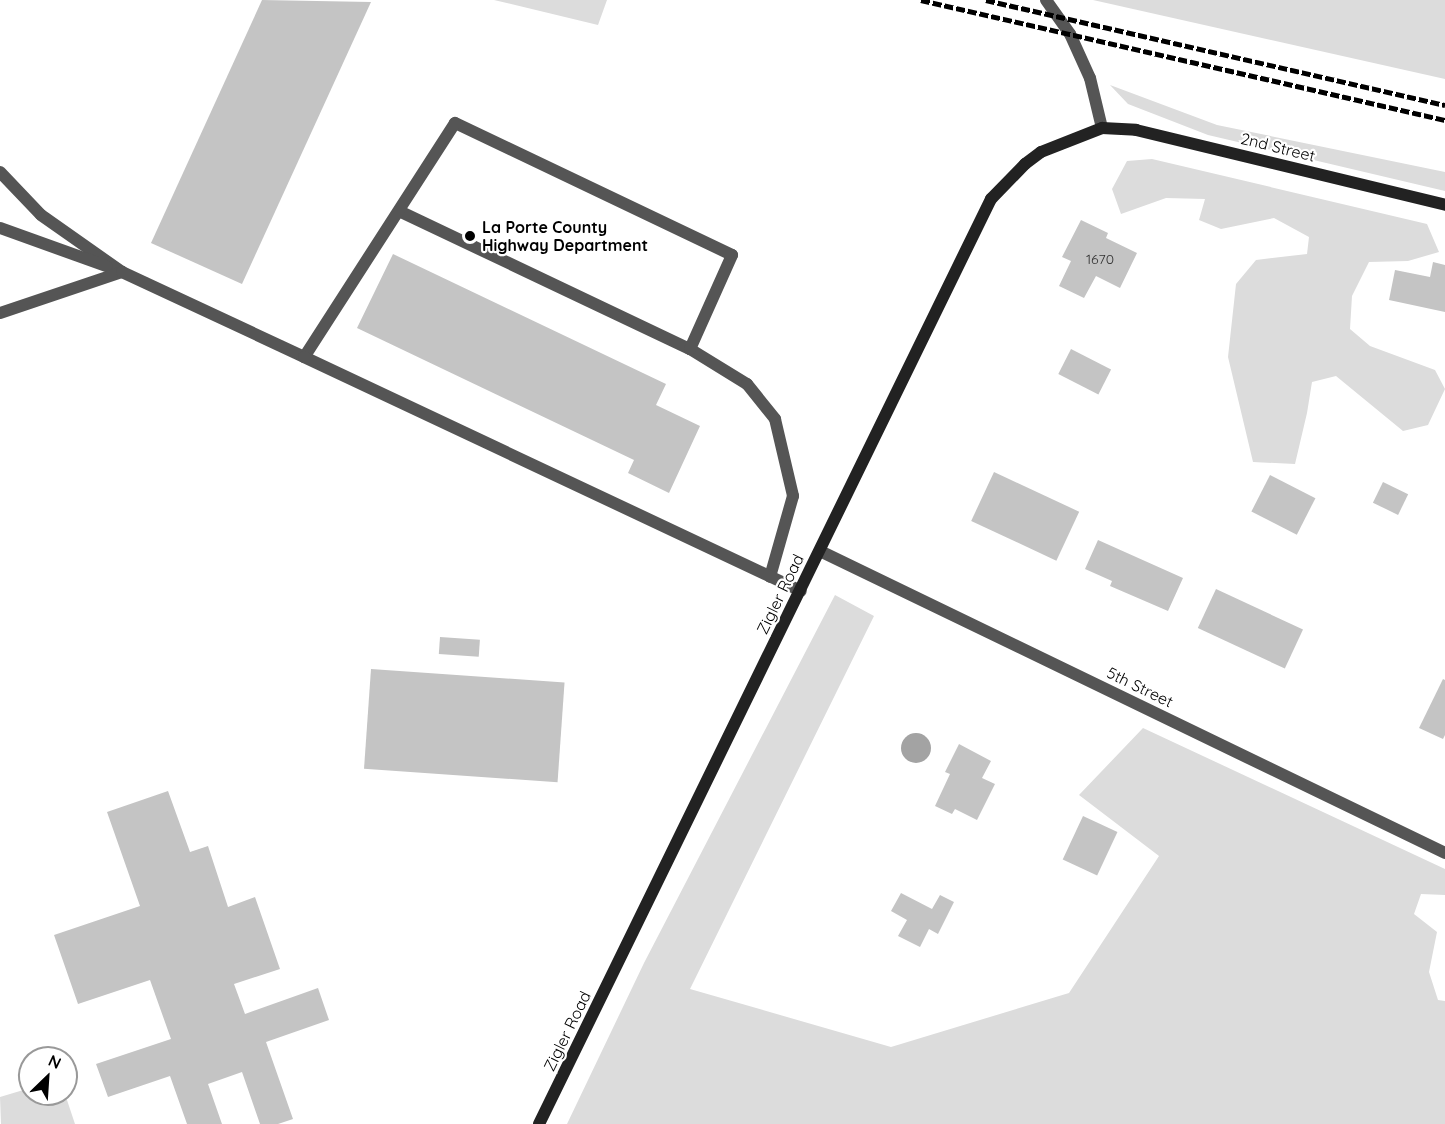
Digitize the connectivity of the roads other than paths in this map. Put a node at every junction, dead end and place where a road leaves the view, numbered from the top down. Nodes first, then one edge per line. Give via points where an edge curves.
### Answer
1 (1046, 0) edge
2 (1102, 128) junction
3 (0, 172) edge
4 (1445, 205) edge
5 (399, 210) junction
6 (0, 228) edge
7 (122, 272) junction
8 (0, 313) edge
9 (690, 349) junction
10 (304, 357) junction
11 (820, 550) junction
12 (770, 577) junction
13 (801, 591) junction
14 (1445, 853) edge
15 (539, 1124) edge

1 - 2 street via 1070,34 1090,78
2 - 4 street, 2nd Street via 1136,130
2 - 11 street, Zigler Road via 1041,152 991,199
3 - 7 street via 41,215
5 - 9 street
5 - 9 street via 455,123 732,255
5 - 10 street
6 - 7 street
7 - 8 street
7 - 10 street
9 - 12 street via 747,384 775,419 793,496
10 - 12 street
11 - 13 street, Zigler Road
11 - 14 street, 5th Street
12 - 13 street
13 - 15 street, Zigler Road

